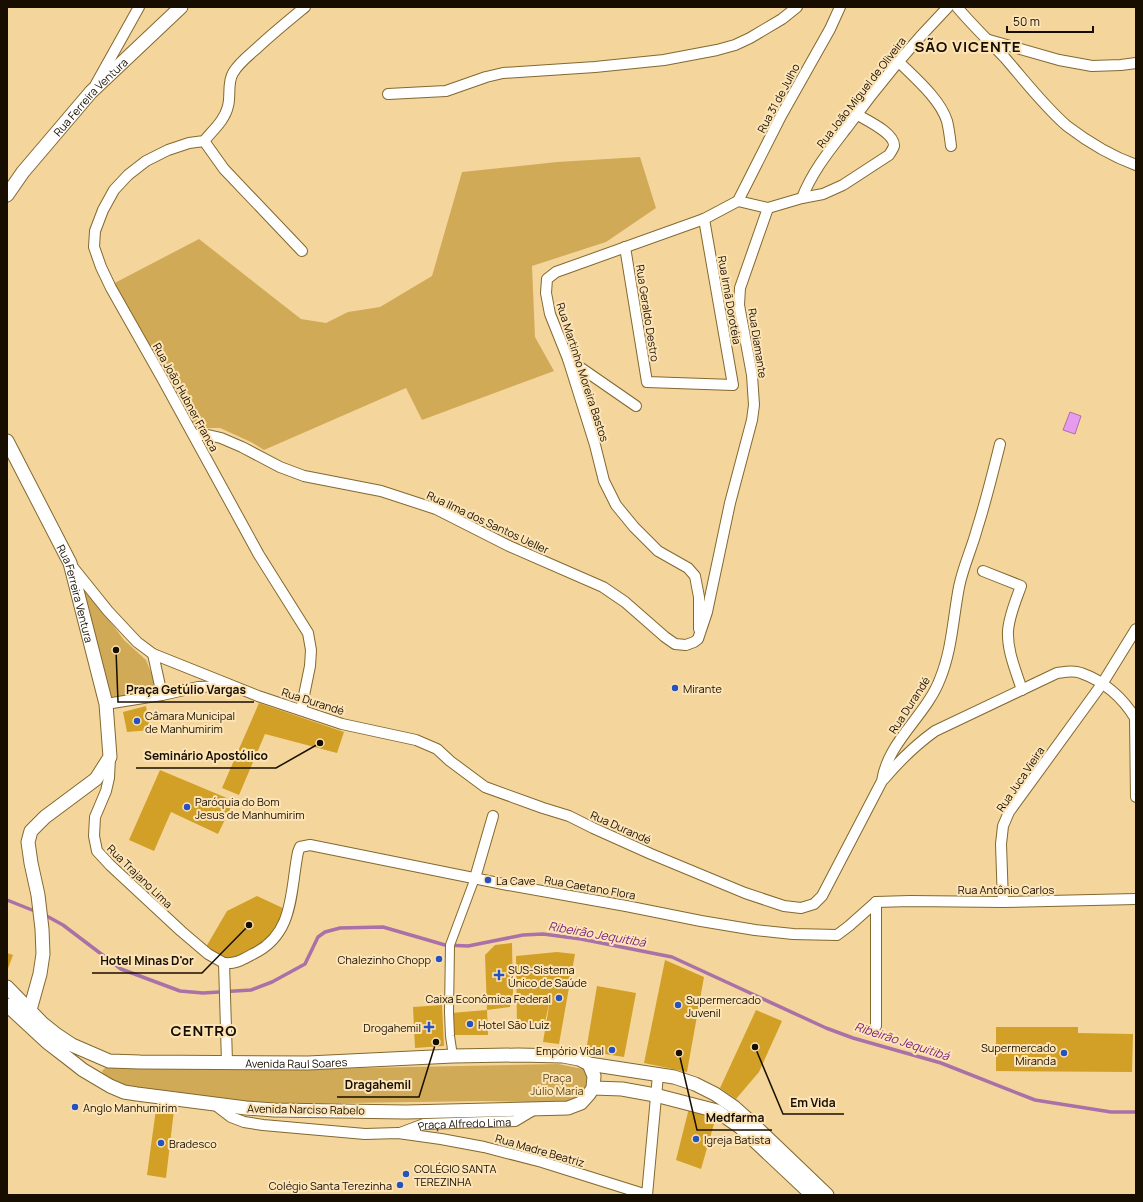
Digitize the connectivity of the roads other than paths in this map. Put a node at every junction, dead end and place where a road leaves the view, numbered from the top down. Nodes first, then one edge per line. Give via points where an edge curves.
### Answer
1 (139, 7) edge
2 (181, 7) edge
3 (305, 7) edge
4 (796, 7) edge
5 (840, 7) edge
6 (948, 7) edge
7 (957, 7) edge
8 (987, 40) junction
9 (900, 62) junction
10 (1136, 63) edge
11 (91, 92) junction
12 (388, 94) dead end
13 (856, 114) junction
14 (204, 141) junction
15 (951, 146) dead end
16 (1136, 165) edge
17 (7, 195) edge
18 (802, 198) junction
19 (738, 201) junction
20 (768, 208) junction
21 (704, 219) junction
22 (625, 247) junction
23 (302, 251) dead end
24 (568, 359) junction
25 (647, 382) joint
26 (636, 406) dead end
27 (194, 435) junction
28 (7, 442) edge
29 (1000, 444) dead end
30 (70, 563) junction
31 (983, 571) dead end
32 (1136, 629) edge
33 (698, 639) junction
34 (153, 654) junction
35 (1102, 684) junction
36 (233, 686) junction
37 (1022, 690) junction
38 (162, 695) junction
39 (106, 704) junction
40 (301, 710) junction
41 (1136, 718) edge
42 (110, 757) junction
43 (882, 781) junction
44 (1136, 795) edge
45 (492, 816) dead end
46 (475, 878) junction
47 (1136, 899) edge
48 (876, 902) junction
49 (1003, 902) junction
50 (224, 968) junction
51 (7, 987) edge
52 (7, 1005) edge
53 (30, 1010) junction
54 (30, 1026) junction
55 (876, 1026) dead end
56 (453, 1056) junction
57 (109, 1061) junction
58 (227, 1062) junction
59 (584, 1062) junction
60 (658, 1075) junction
61 (102, 1082) junction
62 (593, 1088) junction
63 (715, 1094) junction
64 (655, 1095) junction
65 (214, 1104) junction
66 (709, 1108) junction
67 (536, 1109) junction
68 (398, 1133) junction
69 (813, 1191) edge
70 (647, 1195) edge
71 (827, 1195) edge

1 - 11 street
2 - 11 street, Rua Ferreira Ventura
3 - 14 street via 234,71 230,80 225,114
4 - 12 street via 782,19 750,38 717,50 664,60 503,73 446,91
5 - 19 street, Rua 31 de Julho
6 - 9 street, Rua João Miguel de Oliveira via 919,36
7 - 8 street
8 - 10 street via 1059,60 1092,66
8 - 16 street via 1066,125 1094,145
9 - 13 street, Rua João Miguel de Oliveira
9 - 15 street via 924,86 939,106 946,120
11 - 17 street, Rua Ferreira Ventura
13 - 18 street, Rua João Miguel de Oliveira via 821,162 807,184
13 - 18 street via 887,133 893,140 894,147 889,155 843,185 823,194
14 - 23 street via 224,169
14 - 27 street, Rua João Hubner Franca via 168,150 146,161 128,175 114,190 103,210 95,231 94,247 111,288
18 - 20 street
19 - 20 street
19 - 21 street, Rua Martinho Moreira Bastos
20 - 33 street, Rua Diamante via 740,288 739,306 752,375 752,420 730,503 707,612
21 - 22 street, Rua Martinho Moreira Bastos
21 - 25 street, Rua Irmã Dorotéia via 733,385
22 - 24 street, Rua Martinho Moreira Bastos via 556,272 547,279 546,293 550,314
22 - 25 street, Rua Geraldo Destro
24 - 26 street
24 - 33 street, Rua Martinho Moreira Bastos via 604,481 616,505 658,551 688,568 695,576 699,597
27 - 33 street, Rua Ilma dos Santos Ueller via 221,438 304,476 381,491 436,509 509,546 603,587 675,644 686,645
27 - 40 street, Rua João Hubner Franca via 259,555 308,633 310,666
28 - 30 street, Rua Ferreira Ventura
29 - 43 street, Rua Durandé via 978,528 959,586 949,649 940,679 933,695 887,762
30 - 34 street, Rua Durandé via 108,611 137,642
30 - 39 street, Rua Ferreira Ventura
31 - 37 street via 1021,586 1010,617 1008,632 1009,646
32 - 35 street, Rua Juca Vieira
34 - 36 street, Rua Durandé
34 - 38 street
35 - 37 street via 1080,673 1068,671 1056,673
35 - 41 street via 1128,705
35 - 49 street, Rua Juca Vieira via 1009,812 1003,826 1001,844
36 - 38 street via 198,687
36 - 40 street, Rua Durandé
37 - 43 street via 935,731 904,756
38 - 39 street
39 - 42 street, Rua Ferreira Ventura
40 - 43 street, Rua Durandé via 342,724 416,740 437,748 485,787 569,816 709,878 784,906 801,908 814,904 822,896
41 - 44 street
42 - 50 street, Rua Trajano Lima via 106,790 95,817 94,836 97,851 110,866
42 - 53 street via 96,778 45,817 31,831 28,842 42,929 42,966
45 - 46 street
46 - 48 street, Rua Caetano Flora via 701,921 755,930 812,935 837,935
46 - 50 street, Rua Caetano Flora via 305,845 300,847 298,852 288,916 283,927 272,941 257,952
46 - 56 street via 450,945 449,1012
47 - 49 street, Rua Antônio Carlos
48 - 49 street, Rua Antônio Carlos
48 - 55 street
50 - 58 street
51 - 53 street, Avenida Raul Soares
52 - 54 street, Avenida Narciso Rabelo
53 - 54 street
53 - 57 street, Avenida Raul Soares via 42,1023 72,1045
54 - 61 street, Avenida Narciso Rabelo via 47,1042
56 - 58 street, Avenida Raul Soares via 308,1063
56 - 59 street, Avenida Raul Soares via 564,1056
57 - 58 street, Avenida Raul Soares
57 - 61 street via 100,1067
59 - 60 street, Avenida Raul Soares
59 - 62 street via 594,1076
60 - 63 street, Avenida Raul Soares via 684,1080
60 - 64 street
61 - 65 street, Avenida Narciso Rabelo via 124,1092
62 - 64 street, Avenida Raul Soares via 613,1088
62 - 67 street, Praça Alfredo Lima via 581,1103 575,1106
63 - 66 street
63 - 69 street, Avenida Raul Soares via 738,1111
64 - 66 street, Avenida Raul Soares
64 - 70 street
65 - 67 street, Avenida Narciso Rabelo via 274,1110 335,1111
65 - 68 street, Rua Madre Beatriz via 231,1117 262,1125 365,1134
66 - 69 street, Avenida Raul Soares via 740,1127
67 - 68 street, Praça Alfredo Lima via 515,1121 424,1124
68 - 70 street, Rua Madre Beatriz via 441,1139 510,1154
69 - 71 street, Avenida Raul Soares

